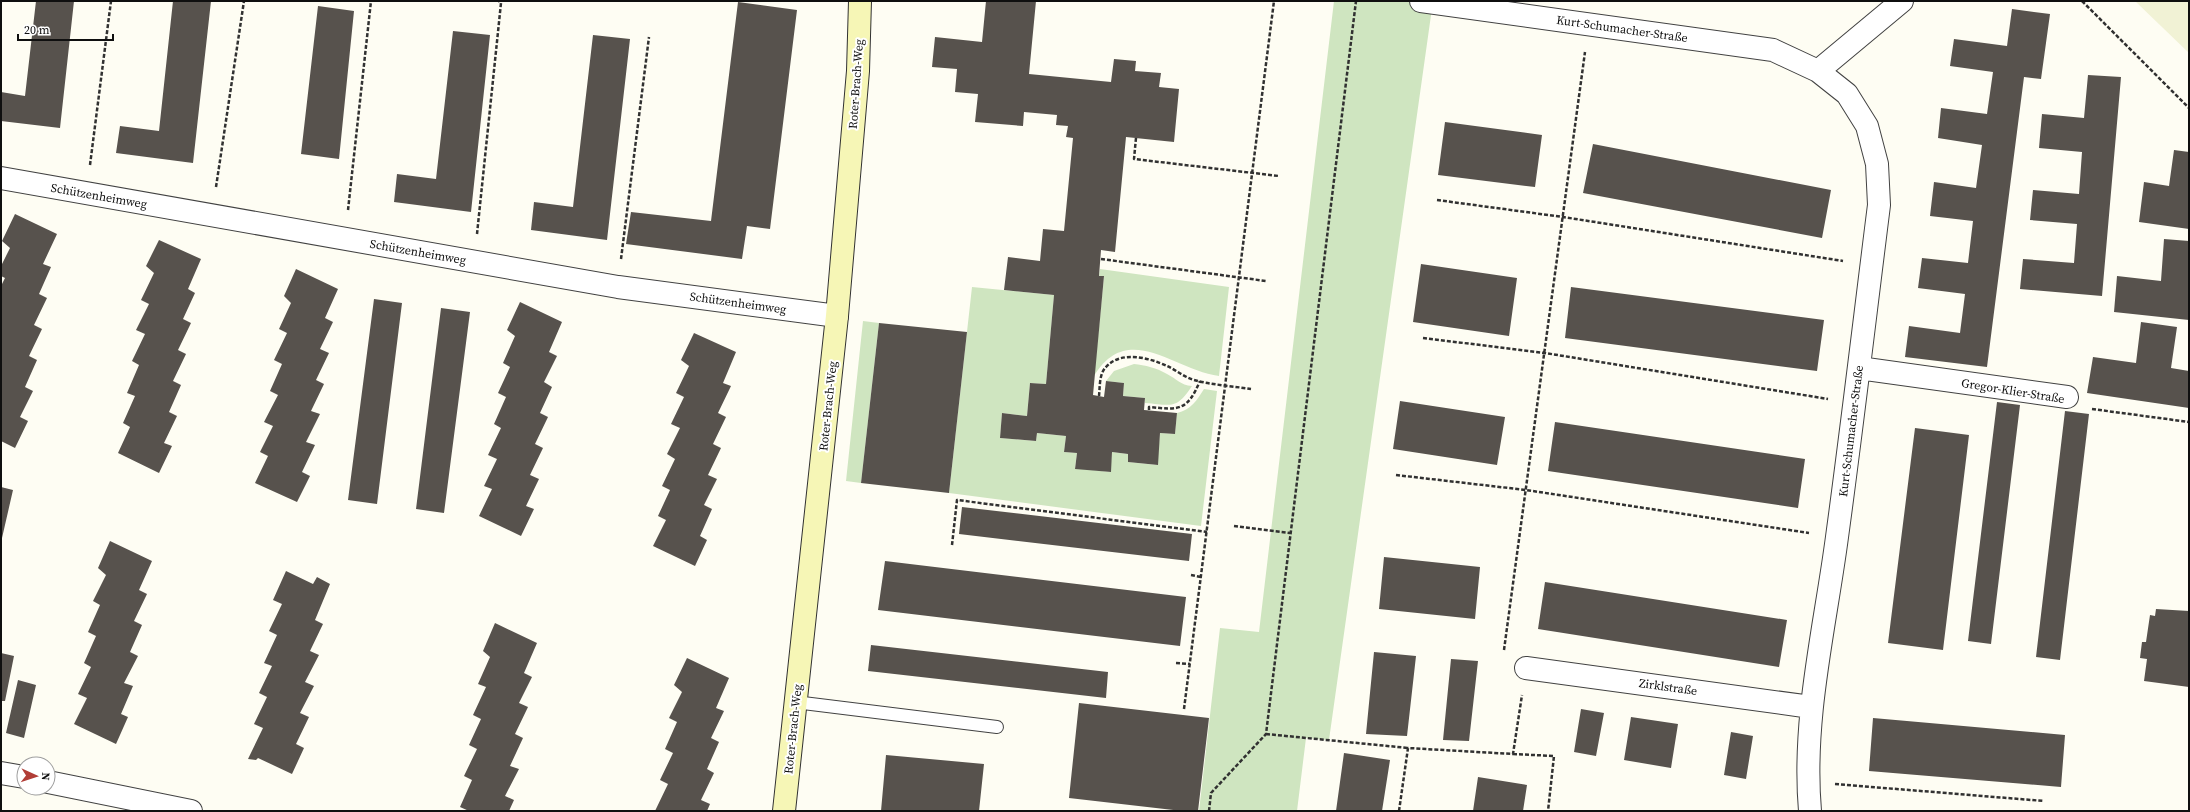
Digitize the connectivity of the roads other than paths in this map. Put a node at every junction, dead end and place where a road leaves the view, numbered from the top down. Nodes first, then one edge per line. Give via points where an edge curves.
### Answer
1 (860, 1) edge
2 (1421, 1) edge
3 (1902, 1) edge
4 (1818, 70) junction
5 (1, 178) edge
6 (838, 316) junction
7 (1859, 368) junction
8 (2067, 398) road end
9 (1526, 668) road end
10 (796, 702) junction
11 (1811, 707) junction
12 (998, 727) dead end
13 (1, 773) edge
14 (16, 776) edge
15 (56, 784) edge
16 (191, 811) edge
17 (784, 811) edge
18 (1810, 811) edge

1 - 6 street, Roter-Brach-Weg via 858,71
2 - 4 street, Kurt-Schumacher-Straße via 1773,50
3 - 4 street
4 - 7 street, Kurt-Schumacher-Straße via 1847,94 1867,126 1877,164 1879,205
5 - 6 street, Schützenheimweg via 618,287
6 - 10 street, Roter-Brach-Weg
7 - 8 street, Gregor-Klier-Straße
7 - 11 street, Kurt-Schumacher-Straße via 1837,538
9 - 11 street, Zirklstraße
10 - 12 lane
10 - 17 street, Roter-Brach-Weg
11 - 18 street, Kurt-Schumacher-Straße
13 - 14 street
15 - 16 street

